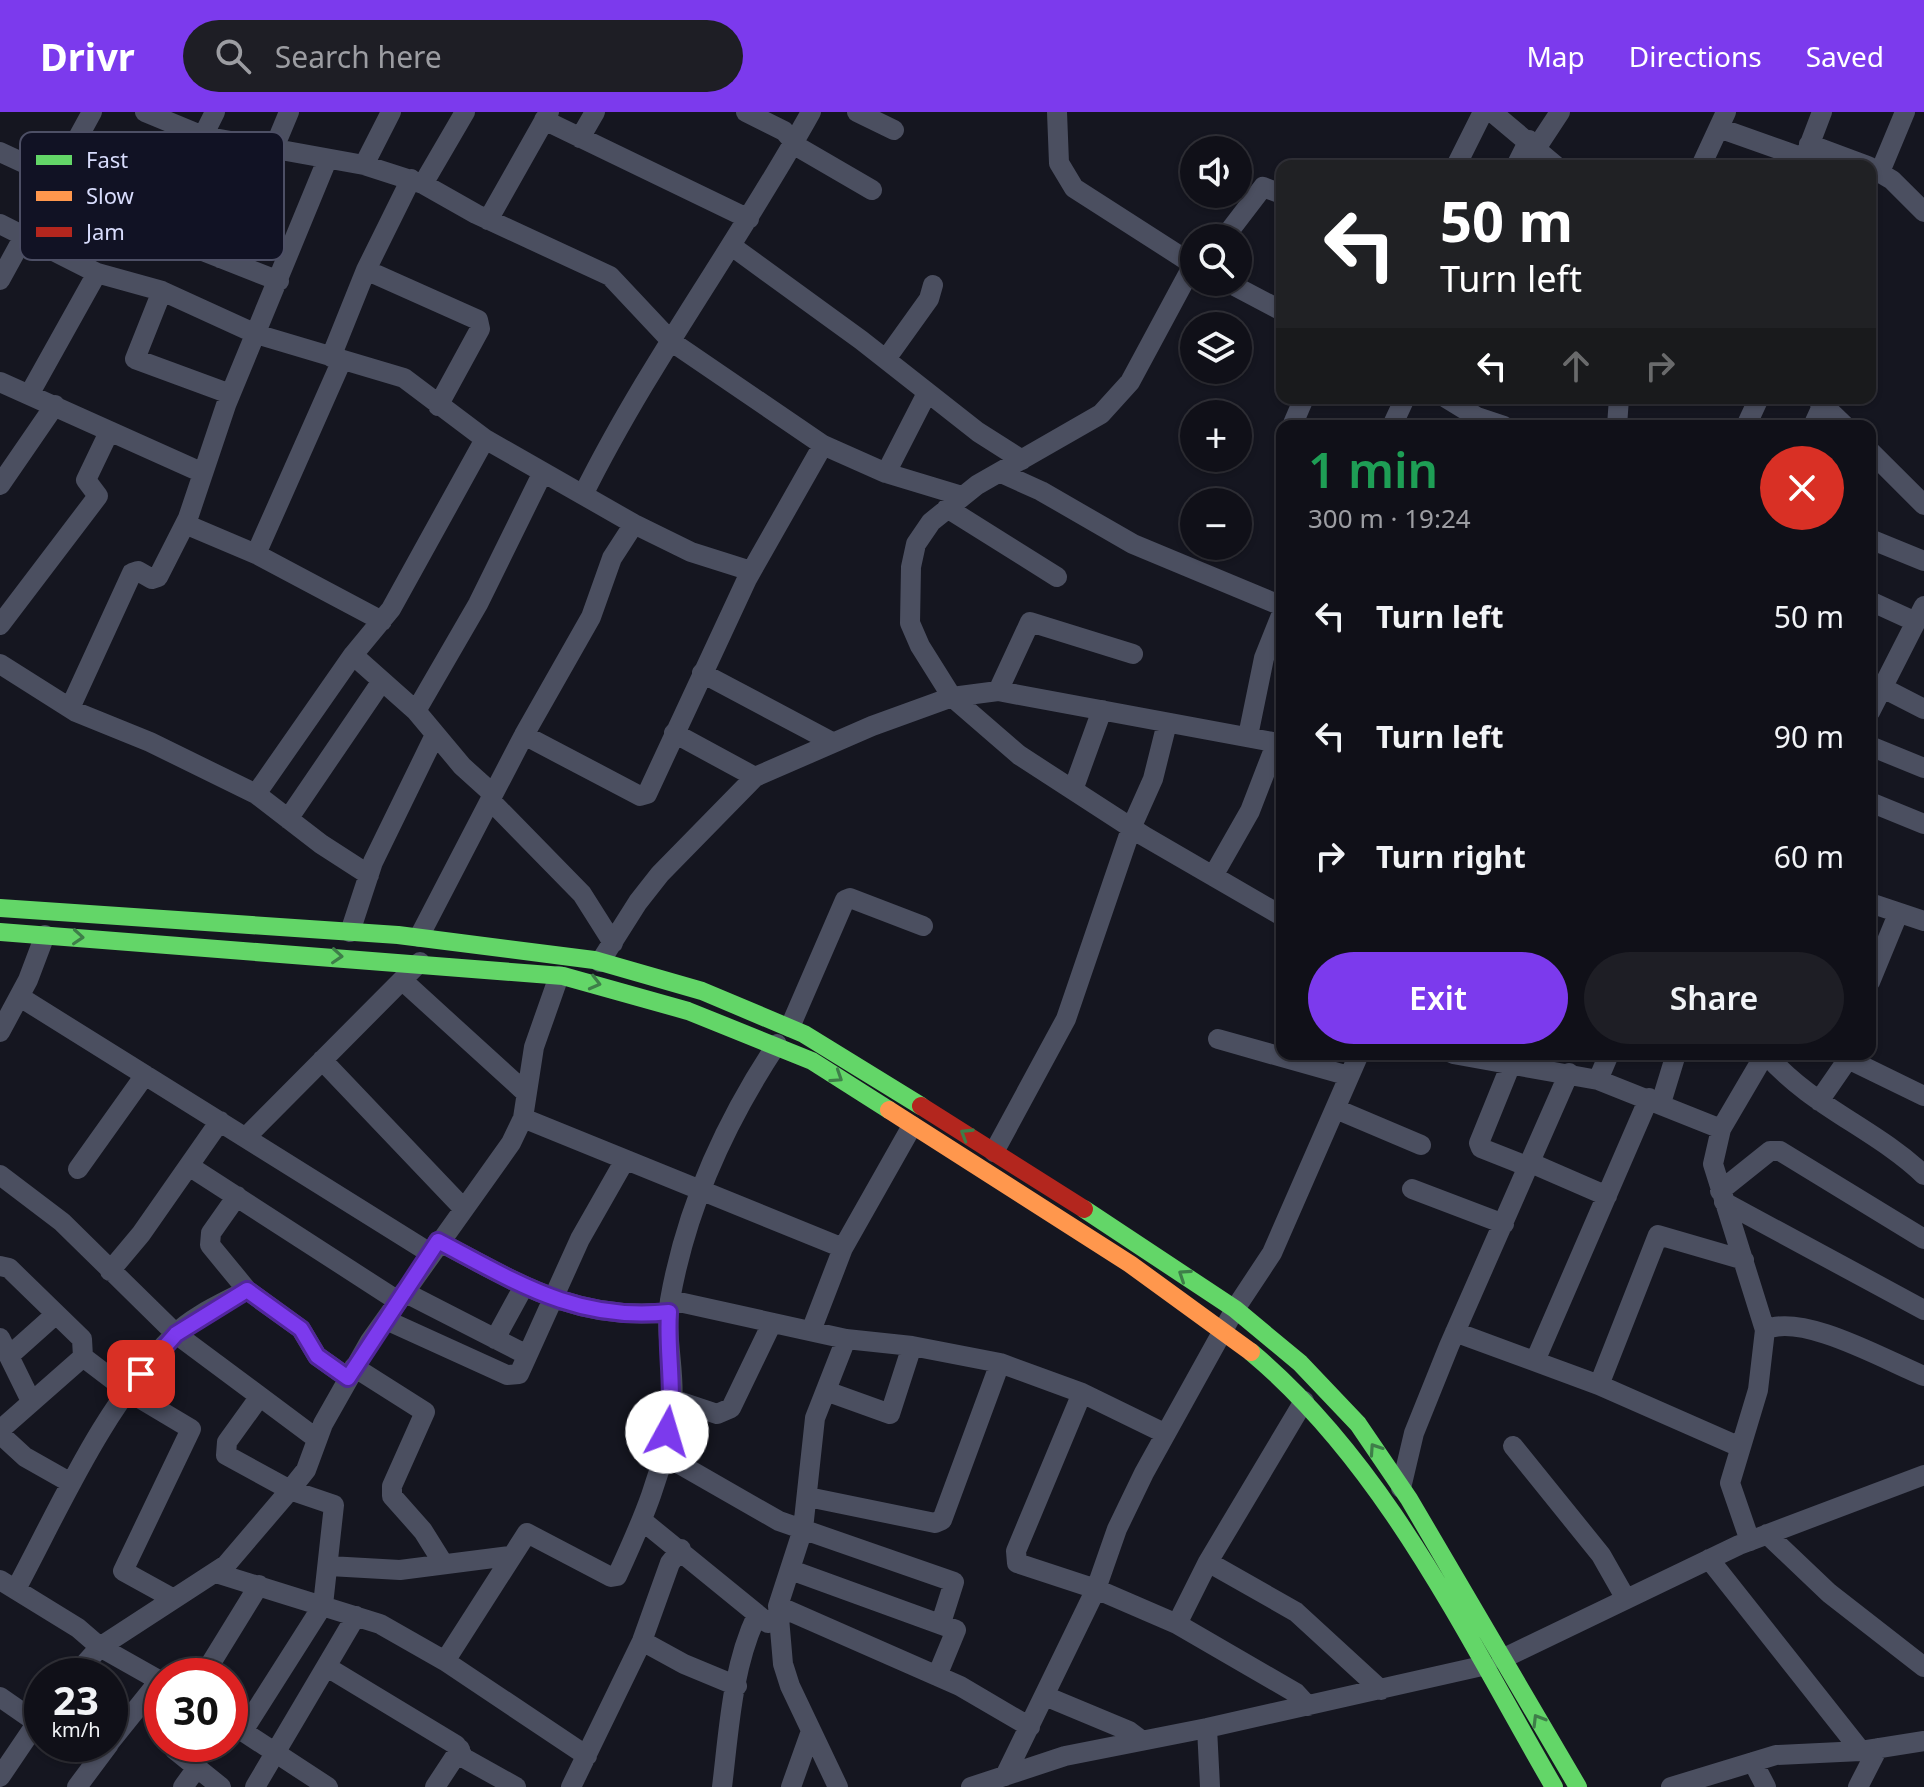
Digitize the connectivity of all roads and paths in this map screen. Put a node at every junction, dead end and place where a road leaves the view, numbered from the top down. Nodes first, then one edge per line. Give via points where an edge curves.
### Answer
1 (92, 112) edge
2 (145, 112) edge
3 (215, 112) edge
4 (289, 112) edge
5 (391, 112) edge
6 (465, 112) edge
7 (595, 112) edge
8 (746, 112) edge
9 (811, 112) edge
10 (857, 112) edge
11 (1057, 112) edge
12 (1483, 112) edge
13 (1492, 112) edge
14 (1560, 112) edge
15 (1822, 112) edge
16 (1905, 112) edge
17 (546, 116) edge
18 (1723, 120) edge
19 (894, 130) dead end
20 (80, 132) edge
21 (193, 132) edge
22 (205, 132) edge
23 (281, 132) edge
24 (580, 138) junction
25 (794, 142) junction
26 (1533, 144) junction
27 (1807, 151) junction
28 (0, 152) edge
29 (284, 153) edge
30 (327, 160) junction
31 (1459, 160) edge
32 (1521, 160) edge
33 (1550, 160) edge
34 (1704, 160) edge
35 (1818, 160) edge
36 (1842, 160) edge
37 (20, 161) edge
38 (1876, 163) edge
39 (364, 165) junction
40 (1876, 171) edge
41 (417, 182) junction
42 (872, 190) dead end
43 (1276, 192) edge
44 (1924, 212) edge
45 (749, 219) junction
46 (488, 220) junction
47 (0, 224) edge
48 (1235, 224) edge
49 (20, 233) edge
50 (20, 244) edge
51 (733, 247) junction
52 (1180, 256) edge
53 (72, 260) edge
54 (225, 260) edge
55 (366, 270) junction
56 (97, 273) junction
57 (0, 280) edge
58 (279, 281) junction
59 (933, 285) dead end
60 (162, 291) junction
61 (1180, 291) edge
62 (1252, 295) edge
63 (1276, 308) edge
64 (256, 334) junction
65 (672, 342) junction
66 (337, 358) junction
67 (886, 359) junction
68 (0, 382) edge
69 (30, 393) junction
70 (927, 393) junction
71 (230, 394) junction
72 (1454, 404) edge
73 (1823, 404) edge
74 (55, 405) junction
75 (438, 406) junction
76 (1475, 420) edge
77 (1839, 420) edge
78 (109, 432) junction
79 (485, 439) junction
80 (823, 445) junction
81 (1022, 460) junction
82 (1876, 464) edge
83 (543, 472) junction
84 (203, 473) junction
85 (886, 473) junction
86 (1001, 473) junction
87 (0, 485) edge
88 (583, 495) junction
89 (954, 502) junction
90 (1924, 505) edge
91 (185, 524) junction
92 (634, 524) junction
93 (1876, 541) edge
94 (256, 554) junction
95 (1924, 561) edge
96 (751, 571) junction
97 (1057, 577) dead end
98 (1276, 604) edge
99 (1876, 604) edge
100 (382, 621) junction
101 (0, 625) edge
102 (1276, 628) edge
103 (1918, 629) edge
104 (1133, 654) dead end
105 (353, 655) junction
106 (0, 664) edge
107 (702, 673) junction
108 (382, 681) junction
109 (1883, 688) junction
110 (998, 691) junction
111 (952, 697) junction
112 (1876, 701) edge
113 (70, 708) junction
114 (1924, 709) edge
115 (1102, 710) junction
116 (416, 711) junction
117 (1167, 723) junction
118 (674, 733) junction
119 (435, 735) junction
120 (524, 735) junction
121 (1248, 736) junction
122 (832, 742) junction
123 (1876, 748) edge
124 (1924, 768) edge
125 (755, 777) junction
126 (1073, 790) junction
127 (256, 794) junction
128 (491, 797) junction
129 (1876, 804) edge
130 (288, 819) junction
131 (1924, 824) edge
132 (1132, 826) junction
133 (369, 875) junction
134 (1213, 876) junction
135 (1876, 905) edge
136 (0, 908) edge
137 (1276, 913) edge
138 (1898, 914) junction
139 (1924, 921) edge
140 (923, 926) dead end
141 (0, 932) edge
142 (350, 932) junction
143 (45, 935) junction
144 (419, 937) junction
145 (613, 943) junction
146 (420, 962) junction
147 (600, 962) junction
148 (1876, 967) edge
149 (559, 976) junction
150 (402, 980) junction
151 (20, 997) junction
152 (790, 1027) junction
153 (0, 1032) edge
154 (1218, 1039) dead end
155 (777, 1044) junction
156 (1276, 1055) edge
157 (322, 1060) junction
158 (1292, 1060) edge
159 (1356, 1060) edge
160 (1491, 1060) edge
161 (1606, 1060) edge
162 (1673, 1060) edge
163 (1762, 1060) edge
164 (1772, 1060) edge
165 (1847, 1060) edge
166 (1850, 1060) edge
167 (1511, 1064) junction
168 (1569, 1073) junction
169 (145, 1075) junction
170 (1349, 1076) junction
171 (1598, 1080) junction
172 (525, 1092) junction
173 (1924, 1096) edge
174 (1655, 1100) junction
175 (1819, 1101) junction
176 (1336, 1109) junction
177 (523, 1118) junction
178 (220, 1121) junction
179 (912, 1126) junction
180 (1721, 1129) junction
181 (246, 1137) junction
182 (1421, 1145) dead end
183 (994, 1152) junction
184 (625, 1160) junction
185 (1530, 1165) junction
186 (189, 1166) junction
187 (78, 1169) dead end
188 (0, 1175) edge
189 (1924, 1175) edge
190 (1412, 1189) dead end
191 (700, 1191) junction
192 (237, 1196) junction
193 (1607, 1196) junction
194 (1722, 1197) junction
195 (463, 1208) junction
196 (1504, 1224) junction
197 (1924, 1239) edge
198 (434, 1247) junction
199 (843, 1248) junction
200 (1744, 1260) junction
201 (0, 1266) edge
202 (110, 1271) junction
203 (524, 1286) junction
204 (247, 1290) junction
205 (401, 1297) junction
206 (552, 1300) junction
207 (670, 1306) junction
208 (1235, 1309) junction
209 (1924, 1310) edge
210 (56, 1314) junction
211 (386, 1320) junction
212 (772, 1323) junction
213 (1224, 1329) junction
214 (1765, 1330) junction
215 (811, 1331) junction
216 (1455, 1332) junction
217 (176, 1334) junction
218 (0, 1338) edge
219 (495, 1339) junction
220 (846, 1339) junction
221 (912, 1346) junction
222 (527, 1355) junction
223 (9, 1356) junction
224 (83, 1357) junction
225 (1535, 1361) junction
226 (1000, 1363) junction
227 (351, 1373) junction
228 (1924, 1376) edge
229 (1599, 1385) junction
230 (826, 1391) junction
231 (129, 1392) junction
232 (1082, 1393) junction
233 (258, 1399) junction
234 (672, 1399) junction
235 (31, 1401) junction
236 (1304, 1401) junction
237 (0, 1432) edge
238 (1164, 1433) junction
239 (317, 1439) junction
240 (1513, 1446) dead end
241 (1740, 1447) junction
242 (662, 1454) junction
243 (1924, 1475) edge
244 (71, 1483) junction
245 (1401, 1488) junction
246 (290, 1490) junction
247 (808, 1497) junction
248 (644, 1522) junction
249 (803, 1529) junction
250 (1758, 1538) junction
251 (681, 1549) junction
252 (510, 1556) junction
253 (1709, 1559) junction
254 (1208, 1562) junction
255 (443, 1563) junction
256 (329, 1566) junction
257 (791, 1570) junction
258 (216, 1573) junction
259 (8, 1584) edge
260 (259, 1585) junction
261 (1096, 1589) junction
262 (172, 1598) junction
263 (1626, 1599) junction
264 (323, 1605) junction
265 (778, 1606) junction
266 (757, 1615) junction
267 (356, 1616) junction
268 (941, 1623) junction
269 (1177, 1624) junction
270 (781, 1632) junction
271 (642, 1641) junction
272 (100, 1647) junction
273 (90, 1658) edge
274 (214, 1658) edge
275 (1502, 1659) junction
276 (445, 1661) junction
277 (1482, 1666) junction
278 (327, 1667) junction
279 (1924, 1667) edge
280 (144, 1672) edge
281 (937, 1676) junction
282 (737, 1686) junction
283 (1381, 1690) junction
284 (1045, 1696) junction
285 (0, 1697) edge
286 (144, 1702) edge
287 (1308, 1706) junction
288 (248, 1710) edge
289 (24, 1711) edge
290 (128, 1721) edge
291 (1030, 1727) junction
292 (1207, 1728) junction
293 (811, 1731) junction
294 (248, 1735) edge
295 (1141, 1740) junction
296 (1924, 1741) edge
297 (24, 1743) edge
298 (460, 1749) junction
299 (1869, 1749) junction
300 (277, 1753) junction
301 (587, 1756) junction
302 (95, 1762) edge
303 (188, 1762) edge
304 (1753, 1762) junction
305 (196, 1769) junction
306 (4, 1775) edge
307 (990, 1783) edge
308 (77, 1787) edge
309 (183, 1787) edge
310 (221, 1787) edge
311 (255, 1787) edge
312 (327, 1787) edge
313 (435, 1787) edge
314 (516, 1787) edge
315 (571, 1787) edge
316 (722, 1787) edge
317 (791, 1787) edge
318 (838, 1787) edge
319 (1210, 1787) edge
320 (1554, 1787) edge
321 (1578, 1787) edge
322 (1671, 1787) edge
323 (1766, 1787) edge
324 (1858, 1787) edge

1 - 20 street
2 - 21 street
3 - 22 street
4 - 23 street
5 - 39 street
6 - 41 street
7 - 24 street
8 - 25 street via 784,131
9 - 25 street
10 - 19 street
11 - 52 street via 1059,163 1074,188
12 - 31 street
13 - 26 street
14 - 26 street
15 - 27 street
16 - 38 street
17 - 24 street
17 - 46 street
18 - 27 street
18 - 34 street
24 - 45 street
25 - 42 street
25 - 45 street
26 - 32 street
26 - 33 street
27 - 35 street
27 - 36 street
28 - 37 street
29 - 30 street
30 - 39 street
30 - 58 street
39 - 41 street
40 - 44 street
41 - 46 street
41 - 55 street
43 - 48 street via 1263,187
45 - 51 street
46 - 65 street via 610,276
47 - 49 street
50 - 57 street
51 - 65 street
51 - 67 street
53 - 56 street
54 - 58 street
55 - 66 street
55 - 75 street via 478,320 480,329
56 - 60 street
56 - 69 street
58 - 64 street
59 - 67 street via 929,299
60 - 64 street
60 - 71 street via 135,359
61 - 81 street via 1118,397 1101,414
62 - 63 street
64 - 66 street
64 - 71 street
65 - 80 street
65 - 88 street
66 - 75 street via 404,378
66 - 94 street
67 - 70 street
68 - 69 street
69 - 74 street
70 - 81 street
70 - 85 street
71 - 84 street
72 - 76 street
73 - 77 street
74 - 78 street
74 - 87 street
75 - 79 street
78 - 84 street
78 - 101 street via 86,480 98,496
79 - 83 street
79 - 100 street
80 - 85 street
80 - 96 street
81 - 86 street
82 - 90 street
83 - 88 street
83 - 116 street via 478,604
84 - 91 street
85 - 89 street
86 - 89 street
86 - 98 street via 1133,544
88 - 92 street
89 - 97 street
89 - 111 street via 916,544 910,623
91 - 94 street
91 - 113 street via 158,577 132,573
92 - 96 street via 691,552
92 - 120 street via 612,558 602,596
93 - 95 street
94 - 100 street
96 - 107 street
99 - 103 street
100 - 105 street
102 - 121 street via 1264,658
103 - 109 street
104 - 110 street via 1030,622
105 - 108 street
105 - 127 street
106 - 113 street
107 - 118 street
107 - 122 street
108 - 116 street
108 - 130 street
109 - 112 street
109 - 114 street
110 - 111 street
110 - 115 street
111 - 122 street
111 - 126 street via 1019,755
113 - 127 street
115 - 117 street
115 - 126 street
116 - 119 street
117 - 121 street
117 - 132 street via 1153,779
118 - 120 street via 649,792 640,796
118 - 125 street
119 - 128 street
119 - 133 street
120 - 128 street
121 - 134 street via 1276,745 1250,811
122 - 125 street
123 - 124 street
125 - 145 street via 660,874
126 - 132 street
127 - 130 street
128 - 144 street
128 - 145 street via 582,894
129 - 131 street
130 - 133 street
132 - 134 street
132 - 183 street via 1066,1019
133 - 142 street
134 - 137 street
135 - 138 street
136 - 142 main road
138 - 139 street
138 - 148 street
140 - 152 street via 845,900
141 - 143 main road
142 - 144 main road
143 -> 146 main road
143 - 151 street
144 - 147 main road
145 - 147 street
146 - 149 main road
146 - 150 street
147 - 152 main road via 702,991
149 -> 155 main road via 639,995
149 - 172 street via 534,1047
150 - 157 street
150 - 172 street
151 - 153 street
151 - 169 street
183 -> 152 main road
154 - 156 street
155 -> 179 main road
155 - 191 street via 739,1105
157 - 181 street
157 - 195 street
158 - 170 street
159 - 170 street
160 - 167 street
161 - 171 street
162 - 174 street
163 - 180 street
164 - 175 street
165 - 175 street
166 - 173 street
167 - 168 street
167 - 185 street via 1479,1143 1486,1151
168 - 171 street
168 - 185 street
169 - 178 street
169 - 187 street
170 - 176 street
171 - 174 street
172 - 177 street
174 - 180 street
174 - 193 street
175 - 189 street via 1896,1149
176 - 182 street
176 - 208 street via 1272,1253
177 - 184 street
177 - 195 street
178 - 181 street
178 - 186 street
179 - 199 street
179 - 213 main road
180 - 194 street via 1713,1164
181 - 198 street
208 -> 183 main road
184 - 191 street
184 - 206 street
185 - 193 street
185 - 196 street
186 - 192 street
186 - 202 street
188 - 202 street via 62,1222
190 - 196 street
191 - 199 street
191 - 207 street
192 - 204 street via 210,1240
192 - 205 street
193 - 225 street
194 - 197 street via 1775,1150
194 - 200 street
194 - 209 street
195 - 198 street
196 - 216 street
198 - 203 street
198 - 205 street
199 - 215 street
200 - 214 street
200 - 229 street via 1658,1235
201 - 210 street via 9,1268
202 - 217 street
203 - 206 street
203 - 219 street
204 - 217 street
204 - 227 street via 301,1329 317,1356
205 - 211 street
205 - 219 street
206 - 207 street via 594,1311
206 - 222 street
207 - 212 street
207 - 234 street
208 - 213 street
245 -> 208 main road via 1358,1424 1300,1363
210 - 223 street
210 - 224 street via 82,1339
211 - 222 street via 513,1377
211 - 227 street
212 - 215 street
212 - 234 street via 731,1408 717,1414
213 - 236 main road
213 - 238 street
214 - 228 street via 1790,1324 1814,1330
214 - 241 street via 1758,1390
215 - 220 street
216 - 225 street
216 - 245 street via 1414,1433
217 - 231 street
217 - 233 street
218 - 223 street
219 - 222 street
220 - 221 street
220 - 230 street
221 - 226 street
221 - 230 street via 890,1414
223 - 235 street
224 - 231 street
224 - 235 street
225 - 229 street
226 - 232 street
226 - 247 street via 942,1520 935,1523
227 - 239 street
227 - 255 street via 425,1412 392,1496
229 - 241 street
230 - 247 street via 811,1442
231 - 244 street
231 - 262 street via 191,1431 123,1571
232 - 238 street
232 - 261 street via 1015,1558
233 - 239 street
233 - 246 street via 227,1442 226,1455
234 - 242 street
235 - 237 street
236 - 254 street
236 - 277 main road via 1357,1463 1421,1559
237 - 244 street via 25,1457
238 - 261 street via 1117,1529
239 - 246 street via 306,1470
240 - 263 street via 1601,1555
241 - 250 street via 1730,1490
242 - 248 street
242 - 249 street via 750,1506
243 - 250 street
244 - 259 street
245 - 275 main road
246 - 256 street via 334,1505
246 - 258 street
247 - 249 street
248 - 251 street
248 - 252 street via 614,1578 530,1534
249 - 257 street
249 - 268 street via 954,1582
250 - 253 street
250 - 279 street
251 - 266 street
251 - 271 street via 664,1574
252 - 255 street
252 - 276 street
253 - 263 street
253 - 299 street
254 - 269 street
254 - 283 street via 1296,1612
255 - 256 street via 400,1570
256 - 264 street
257 - 265 street
257 - 268 street
258 - 260 street
258 - 262 street
259 - 272 street
260 - 264 street
260 - 274 street
261 - 269 street
261 - 284 street
262 - 272 street
263 - 275 street
264 - 267 street
264 - 288 street
265 - 270 street
265 - 281 street
266 - 270 street
266 - 282 street
267 - 276 street
267 - 278 street
268 - 281 street via 956,1633
269 - 287 street via 1296,1693
270 - 293 street via 786,1675
271 - 282 street
271 - 301 street
272 - 273 street
272 - 280 street
321 -> 275 main road
276 - 301 street
277 - 283 street
277 - 320 main road
278 - 298 street
278 - 300 street
281 - 291 street
282 - 316 street
283 - 287 street
284 - 291 street
284 - 295 street
285 - 289 street
286 - 290 street
287 - 292 street
291 - 307 street
292 - 295 street
292 - 319 street
293 - 317 street
293 - 318 street
294 - 300 street
295 - 307 street via 1065,1756
296 - 299 street
297 - 306 street
298 - 313 street
298 - 314 street via 464,1758
299 - 304 street via 1776,1755
299 - 324 street
300 - 311 street
300 - 312 street
301 - 315 street
302 - 308 street
303 - 305 street
304 - 322 street
304 - 323 street
305 - 309 street
305 - 310 street

